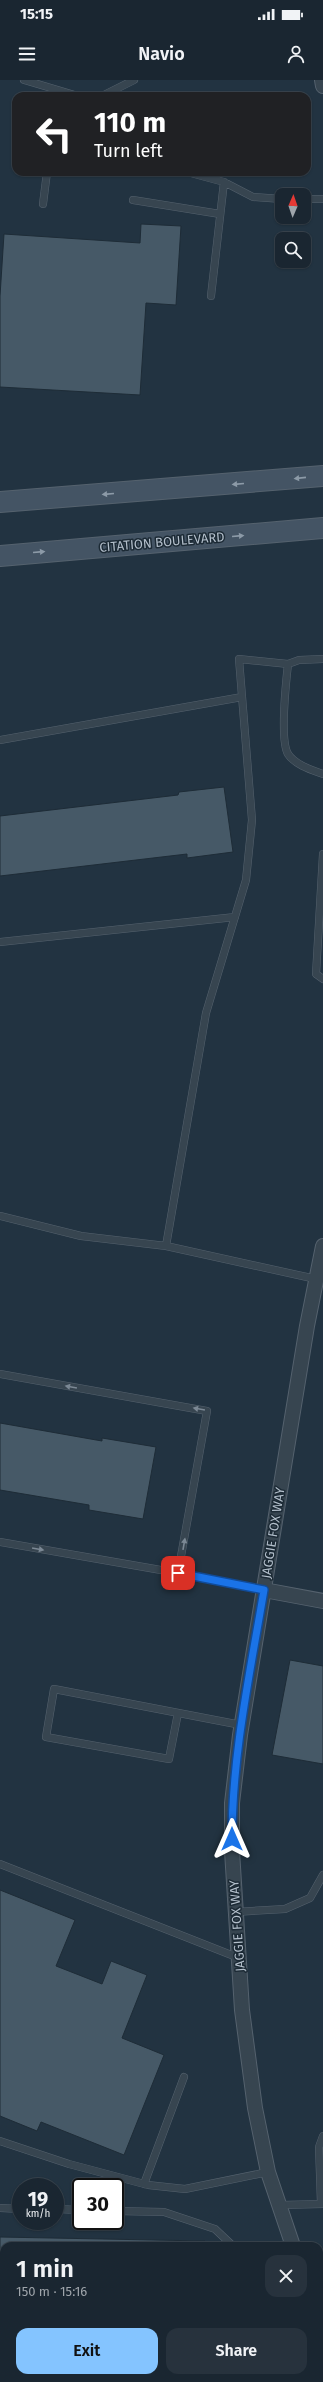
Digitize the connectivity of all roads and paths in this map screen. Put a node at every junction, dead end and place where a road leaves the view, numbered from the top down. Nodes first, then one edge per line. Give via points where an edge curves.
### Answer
1 (24, 80) edge
2 (134, 80) edge
3 (322, 80) edge
4 (323, 86) edge
5 (64, 92) edge
6 (110, 92) edge
7 (46, 176) edge
8 (202, 176) edge
9 (224, 182) junction
10 (323, 198) edge
11 (275, 199) edge
12 (311, 199) edge
13 (133, 200) dead end
14 (43, 204) dead end
15 (220, 214) junction
16 (211, 296) dead end
17 (323, 476) edge
18 (0, 502) edge
19 (323, 528) edge
20 (0, 556) edge
21 (323, 659) edge
22 (288, 664) junction
23 (242, 697) junction
24 (0, 740) edge
25 (323, 774) edge
26 (323, 854) edge
27 (235, 917) junction
28 (0, 942) edge
29 (323, 979) edge
30 (0, 1216) edge
31 (166, 1246) junction
32 (323, 1246) edge
33 (316, 1279) junction
34 (0, 1374) edge
35 (0, 1542) edge
36 (178, 1573) junction
37 (264, 1590) junction
38 (323, 1601) edge
39 (178, 1713) junction
40 (241, 1725) junction
41 (0, 1864) edge
42 (323, 1875) edge
43 (235, 1912) junction
44 (239, 1958) junction
45 (184, 2077) dead end
46 (323, 2136) edge
47 (0, 2141) edge
48 (268, 2172) junction
49 (144, 2184) junction
50 (322, 2204) edge
51 (280, 2205) junction
52 (0, 2208) edge
53 (12, 2209) edge
54 (124, 2211) edge
55 (229, 2242) edge
56 (293, 2242) edge

1 - 5 lane
2 - 6 lane
3 - 4 street
7 - 14 lane
8 - 9 lane
9 - 11 lane via 253,197
9 - 15 lane
10 - 12 lane
13 - 15 lane
15 - 16 lane
17 -> 18 main road
20 -> 19 main road, CITATION BOULEVARD
21 - 22 lane via 299,660
22 - 23 lane via 239,659
22 - 25 lane via 284,721 288,754 296,762
23 - 24 lane
23 - 27 lane via 252,820 246,880
26 - 29 lane via 316,974
27 - 28 lane
27 - 31 lane via 206,1013
30 - 31 lane via 80,1236
31 - 33 lane
32 - 33 street, JAGGIE FOX WAY
33 - 37 street, JAGGIE FOX WAY
36 -> 34 lane via 207,1411
35 -> 36 lane
36 - 37 lane
37 - 38 street
37 - 40 street, JAGGIE FOX WAY
39 - 39 lane via 54,1689 46,1737 169,1759
39 - 40 lane
40 - 43 street, JAGGIE FOX WAY via 232,1803
41 - 44 lane
42 - 43 lane via 310,1898 298,1904 285,1909
43 - 44 street, JAGGIE FOX WAY
44 - 48 street, JAGGIE FOX WAY via 242,2010 255,2108
45 - 49 lane
46 - 50 lane via 319,2147
47 - 49 lane via 69,2164
48 - 49 lane via 185,2189
48 - 51 street, JAGGIE FOX WAY
50 - 51 lane
51 - 56 street, JAGGIE FOX WAY
52 - 53 lane
54 - 55 lane via 164,2212 214,2229

